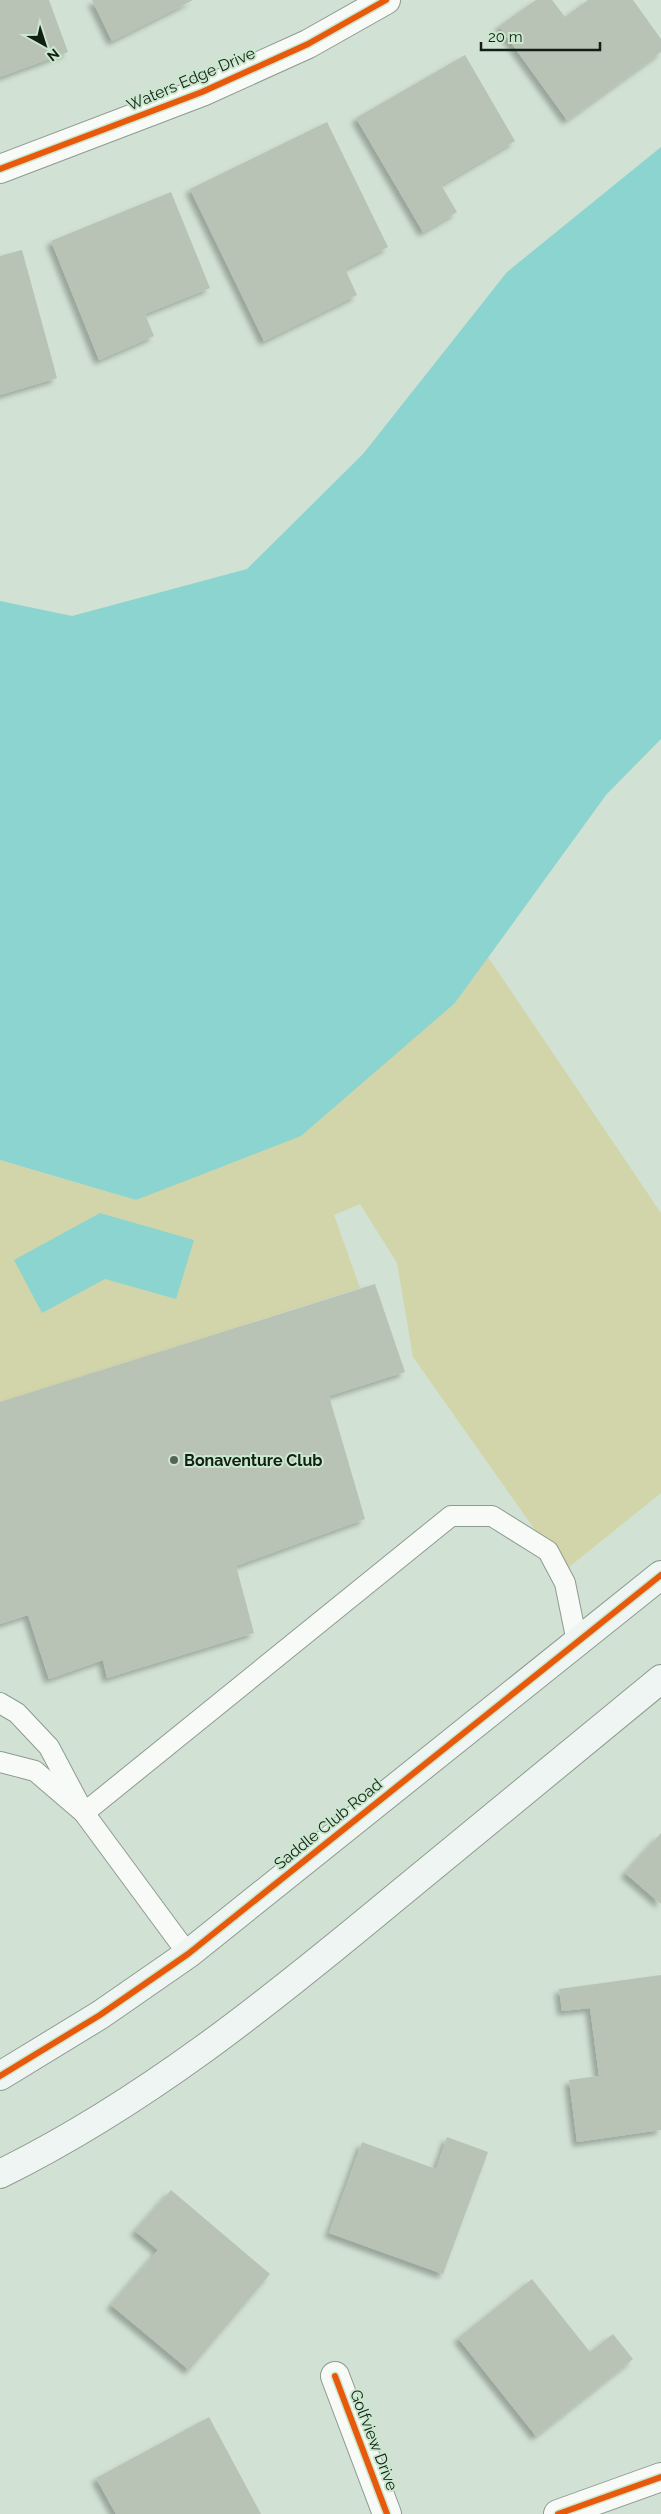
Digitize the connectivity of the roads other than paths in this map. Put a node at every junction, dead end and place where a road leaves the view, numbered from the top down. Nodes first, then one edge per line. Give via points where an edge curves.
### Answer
1 (386, 0) edge
2 (0, 169) edge
3 (661, 1575) edge
4 (577, 1642) junction
5 (661, 1679) edge
6 (0, 1703) edge
7 (0, 1762) edge
8 (84, 1813) junction
9 (188, 1954) junction
10 (0, 2076) edge
11 (0, 2174) edge
12 (335, 2376) dead end
13 (661, 2477) edge
14 (387, 2514) edge
15 (558, 2514) edge

1 - 2 street, Waters Edge Drive via 308,44 202,92
3 - 4 street, Saddle Club Road
4 - 8 lane via 565,1583 548,1551 492,1516 451,1516
4 - 9 street, Saddle Club Road
5 - 11 street via 276,1997 105,2116
6 - 8 lane via 16,1713 49,1747
7 - 8 lane via 35,1771
8 - 9 lane
9 - 10 street, Saddle Club Road via 100,2015
12 - 14 street, Golfview Drive
13 - 15 street

